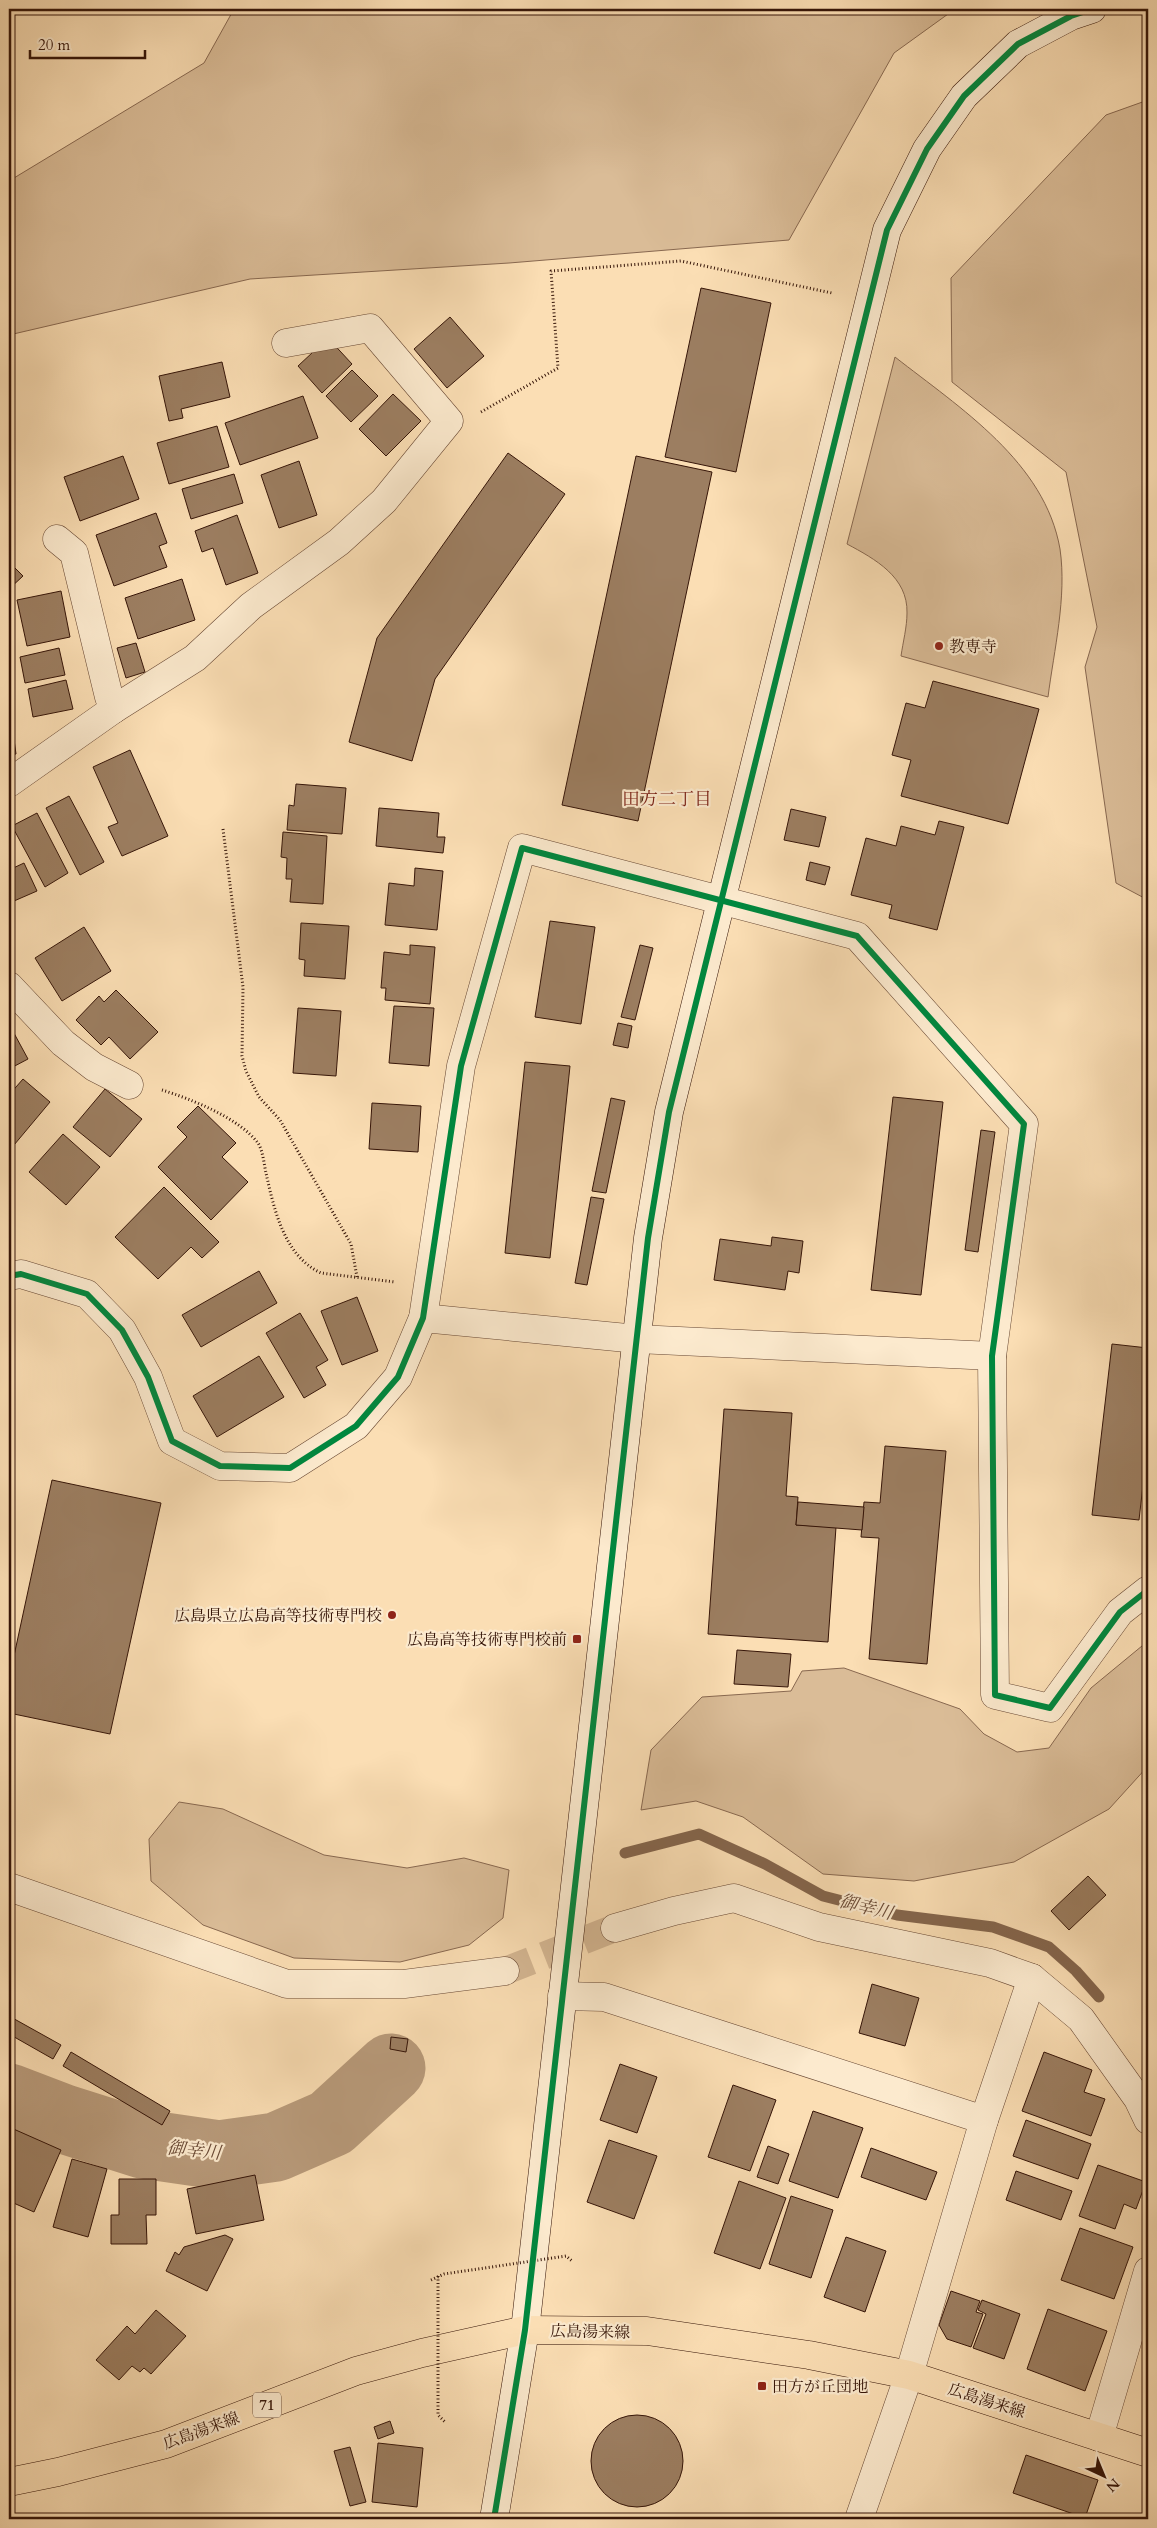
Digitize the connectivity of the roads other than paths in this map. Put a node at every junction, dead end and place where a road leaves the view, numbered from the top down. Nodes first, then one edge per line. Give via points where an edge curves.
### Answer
1 (1092, 9) edge
2 (286, 343) dead end
3 (57, 539) dead end
4 (114, 708) junction
5 (9, 783) edge
6 (721, 899) junction
7 (9, 986) edge
8 (129, 1085) road end
9 (9, 1276) edge
10 (423, 1318) junction
11 (637, 1339) junction
12 (992, 1356) junction
13 (1148, 1590) edge
14 (9, 1887) edge
15 (615, 1928) tunnel mouth
16 (505, 1971) tunnel mouth
17 (1032, 1978) junction
18 (562, 1996) junction
19 (1145, 2104) edge
20 (984, 2120) junction
21 (1148, 2271) edge
22 (525, 2330) junction
23 (909, 2375) junction
24 (1099, 2437) junction
25 (1148, 2453) edge
26 (9, 2482) edge
27 (494, 2519) edge
28 (859, 2519) edge

1 - 6 street via 1071,16 1018,44 964,96 928,149 887,230
2 - 4 street via 370,328 449,421 384,501 339,542 251,606 195,658
3 - 4 street via 74,553
4 - 5 street
6 - 10 street via 522,848 461,1066
6 - 11 street via 669,1112 648,1238
6 - 12 street via 857,936 1024,1124
7 - 8 street via 63,1043 94,1067
9 - 10 street via 21,1274 87,1294 122,1330 148,1377 172,1441 220,1466 290,1468 356,1426 398,1377
10 - 11 street
11 - 12 street
11 - 18 street
12 - 13 street via 995,1695 1050,1708 1120,1612
14 - 16 street via 287,1984 404,1984
15 - 17 street via 734,1898 819,1927 990,1963
17 - 19 street via 1081,2019
17 - 20 street
18 - 20 street via 604,1997
18 - 22 street
20 - 23 street
21 - 24 street
22 - 23 main road, 広島湯来線 / 71 via 647,2331 809,2355
22 - 26 main road, 広島湯来線 / 71 via 422,2353 356,2372 166,2444
22 - 27 street
23 - 24 main road, 広島湯来線 / 71
23 - 28 street
24 - 25 main road, 広島湯来線 / 71

